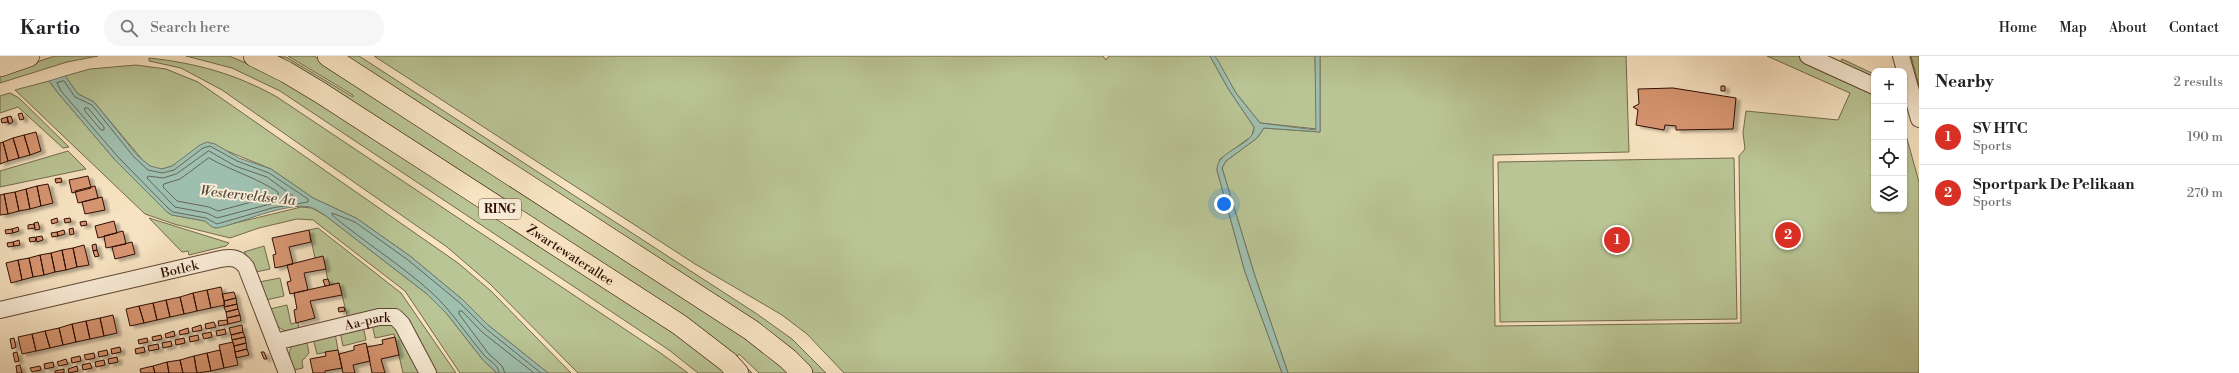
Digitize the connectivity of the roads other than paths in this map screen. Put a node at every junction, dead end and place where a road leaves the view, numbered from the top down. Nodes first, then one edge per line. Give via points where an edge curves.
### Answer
1 (29, 56) edge
2 (254, 56) edge
3 (328, 56) edge
4 (1808, 56) edge
5 (1901, 56) edge
6 (0, 66) edge
7 (1871, 85) edge
8 (1919, 119) edge
9 (0, 310) edge
10 (275, 342) junction
11 (287, 373) edge
12 (428, 373) edge
13 (738, 373) edge
14 (802, 373) edge

1 - 6 main road
2 - 13 main road, Zwartewaterallee / RING via 321,93 680,325 728,362
3 - 14 main road, RING via 745,326 769,343
4 - 7 street
5 - 8 street
9 - 10 street, Botlek via 234,258 246,267
10 - 11 street, Botlek
10 - 12 street, Aa-park via 379,317 395,317 402,324

